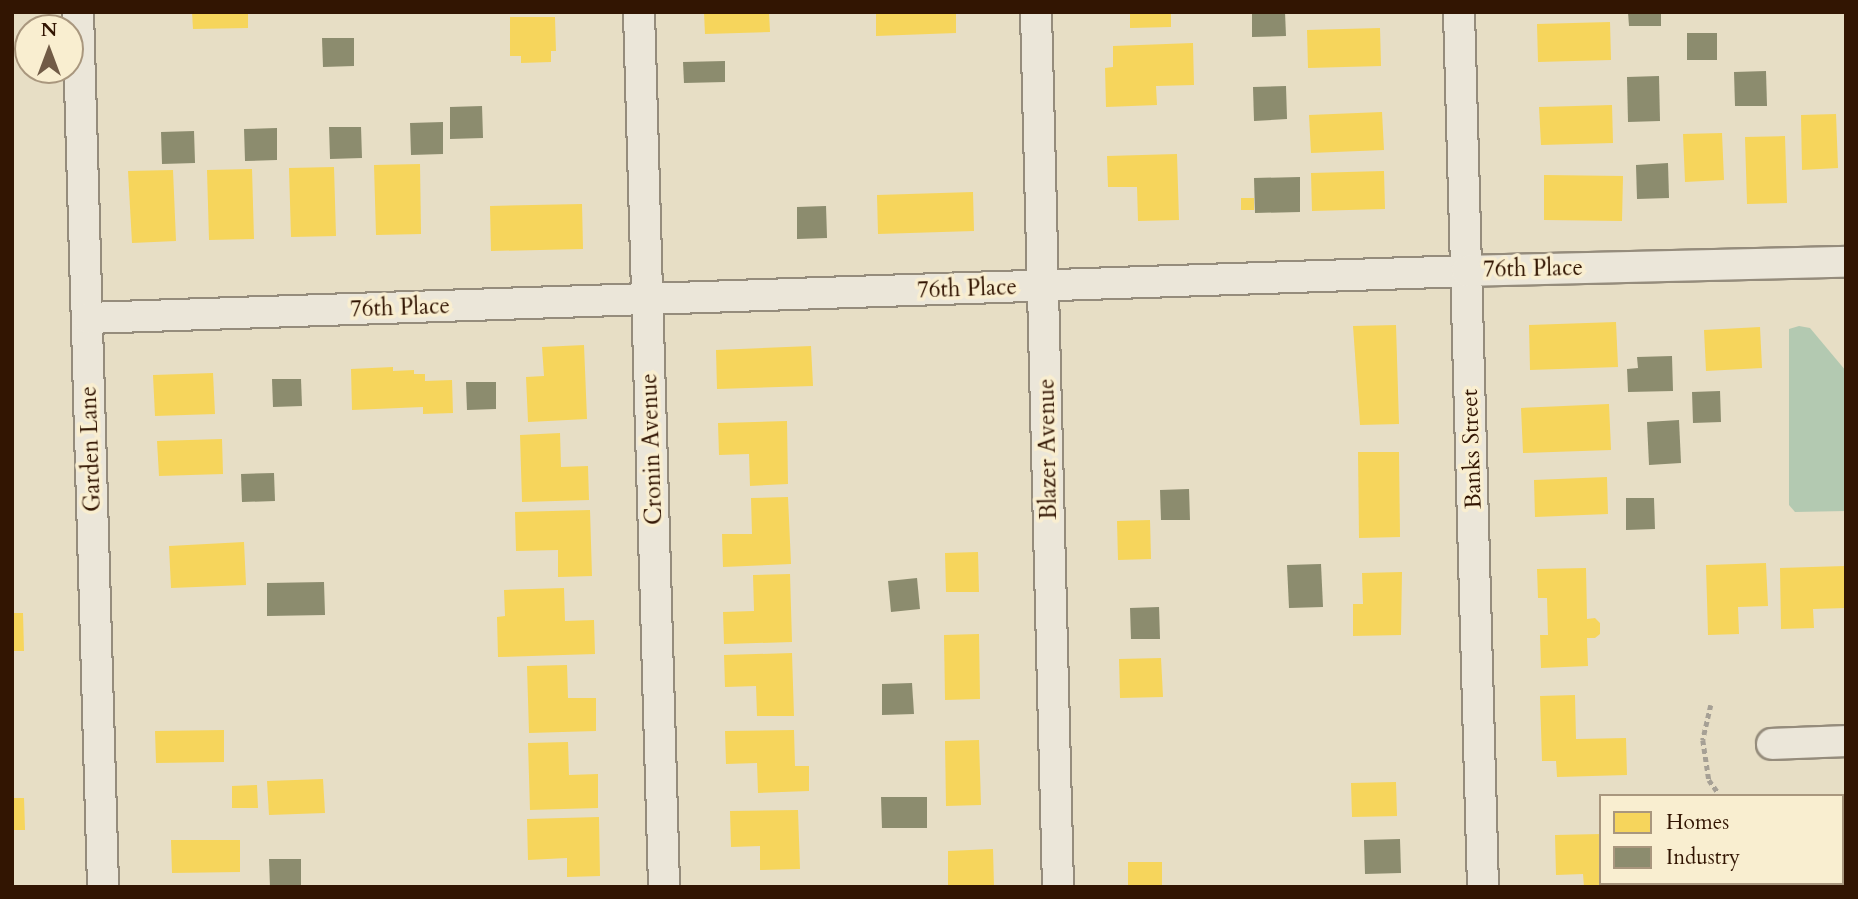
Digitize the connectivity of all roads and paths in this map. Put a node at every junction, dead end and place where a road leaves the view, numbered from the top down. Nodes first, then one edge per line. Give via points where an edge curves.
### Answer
1 (78, 12) edge
2 (639, 12) edge
3 (1036, 12) edge
4 (1459, 12) edge
5 (1846, 262) edge
6 (1467, 271) junction
7 (1044, 286) junction
8 (648, 300) junction
9 (88, 318) junction
10 (1711, 705) dead end
11 (1846, 741) edge
12 (1772, 744) dead end
13 (1717, 791) dead end
14 (103, 887) edge
15 (664, 887) edge
16 (1058, 887) edge
17 (1483, 887) edge

1 - 9 street, Garden Lane
2 - 8 street, Cronin Avenue
3 - 7 street, Blazer Avenue
4 - 6 street, Banks Street
5 - 6 street, 76th Place
6 - 7 street, 76th Place
6 - 17 street, Banks Street
7 - 8 street, 76th Place
7 - 16 street, Blazer Avenue
8 - 9 street, 76th Place
8 - 15 street, Cronin Avenue
9 - 14 street, Garden Lane
10 - 13 path via 1703,740 1709,780
11 - 12 street

